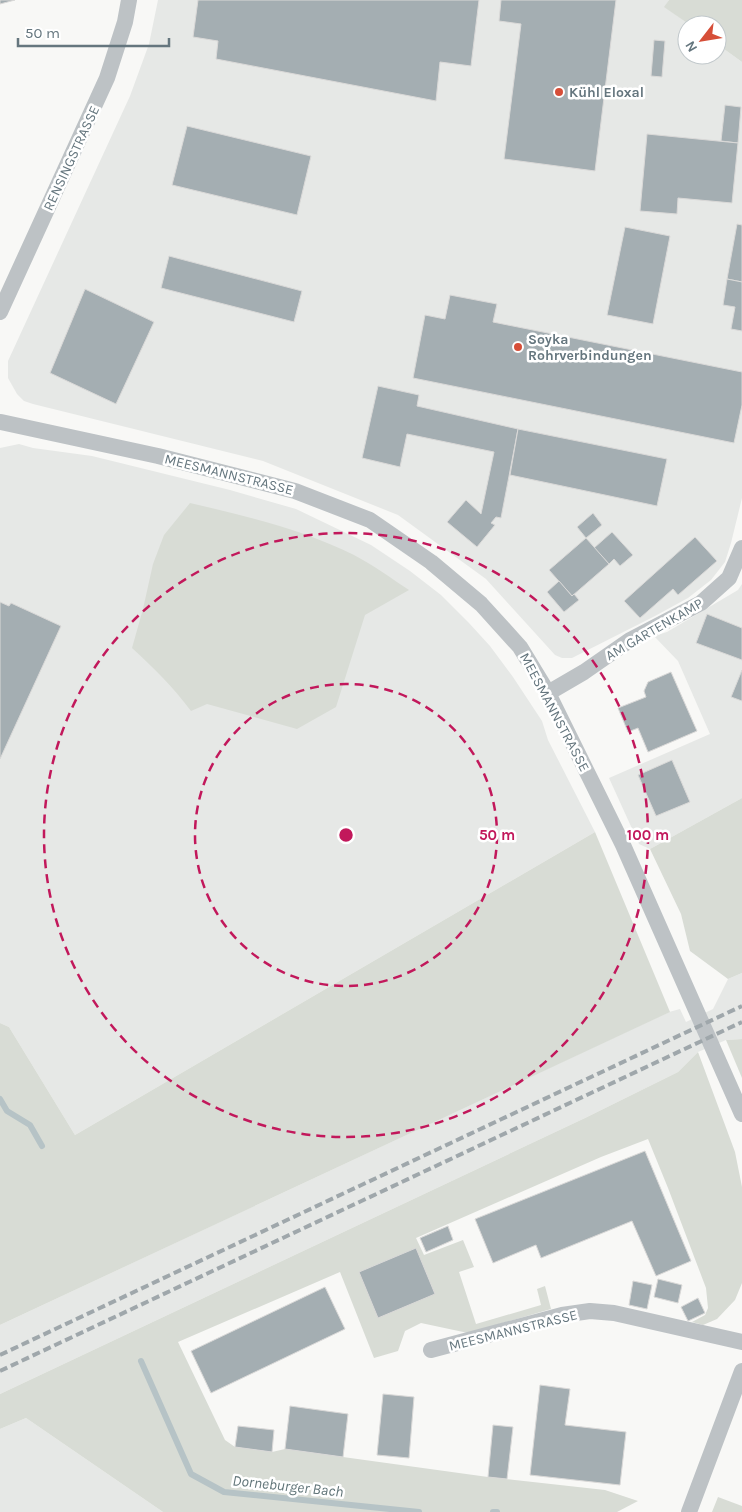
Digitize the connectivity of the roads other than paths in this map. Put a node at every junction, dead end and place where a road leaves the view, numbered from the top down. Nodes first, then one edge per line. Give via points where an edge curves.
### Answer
1 (129, 0) edge
2 (0, 312) edge
3 (0, 418) edge
4 (742, 548) edge
5 (548, 693) junction
6 (742, 1114) edge
7 (742, 1342) edge
8 (431, 1350) dead end
9 (742, 1371) edge
10 (689, 1512) edge

1 - 2 street, RENSINGSTRASSE via 107,78
3 - 5 street, MEESMANNSTRASSE via 295,491 370,520 431,562 481,604 520,647
4 - 5 street, AM GARTENKAMP via 729,578 707,598 630,640
5 - 6 street, MEESMANNSTRASSE via 623,845
7 - 8 street, MEESMANNSTRASSE via 614,1313 590,1312 562,1315
9 - 10 street

